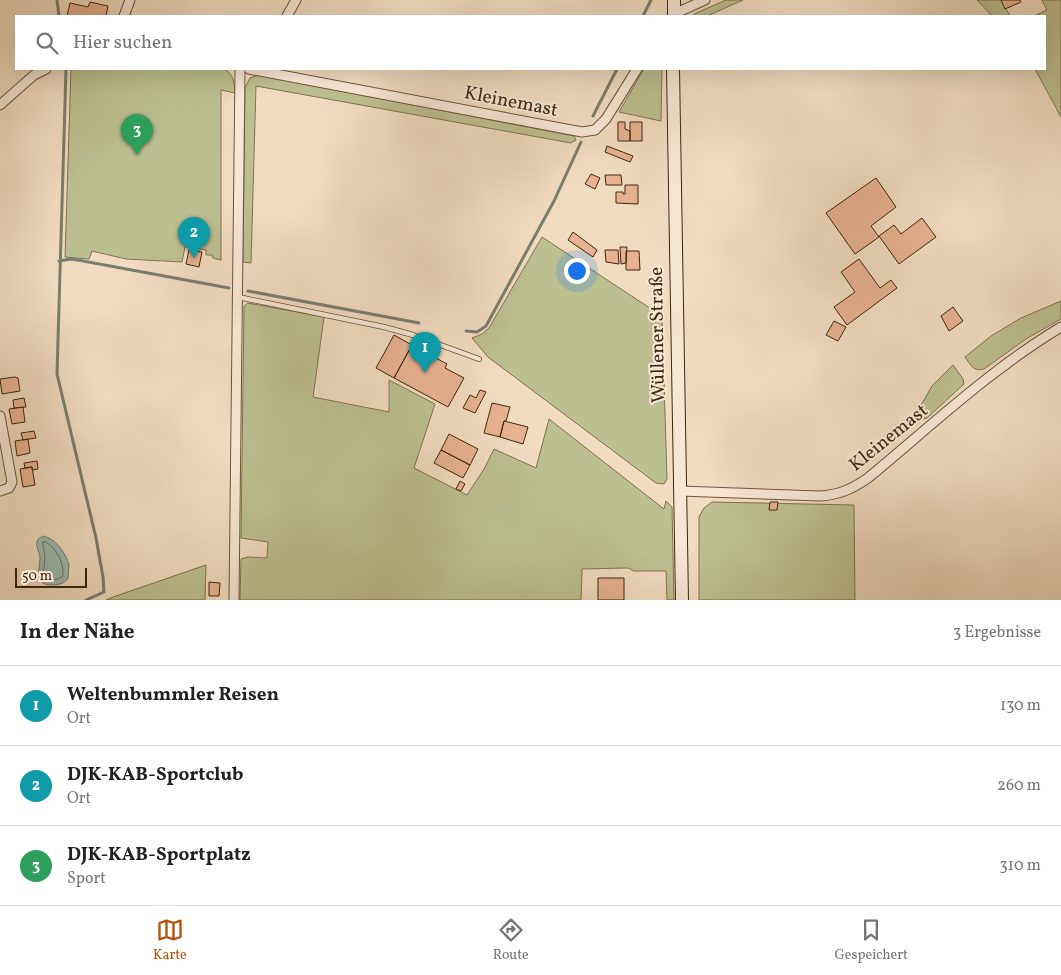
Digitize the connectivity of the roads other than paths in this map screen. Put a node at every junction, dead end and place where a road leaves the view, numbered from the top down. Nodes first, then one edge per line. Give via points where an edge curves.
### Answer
1 (130, 0) edge
2 (296, 0) edge
3 (674, 0) edge
4 (705, 0) edge
5 (124, 15) edge
6 (288, 15) edge
7 (674, 15) edge
8 (44, 70) edge
9 (240, 70) edge
10 (260, 70) edge
11 (636, 70) edge
12 (673, 70) edge
13 (0, 105) edge
14 (238, 297) junction
15 (1061, 327) edge
16 (479, 359) dead end
17 (0, 416) edge
18 (680, 490) junction
19 (0, 491) edge
20 (234, 600) edge
21 (682, 600) edge

1 - 5 street
2 - 6 street
3 - 7 main road
4 - 7 street
8 - 13 street
9 - 14 street
10 - 11 street, Kleinemast via 582,132 595,130 606,119
12 - 18 main road, Wüllener Straße
14 - 16 lane via 384,327
14 - 20 street
15 - 18 street, Kleinemast via 998,370 853,489 820,496
17 - 19 street via 12,482 9,488
18 - 21 main road, Wüllener Straße

